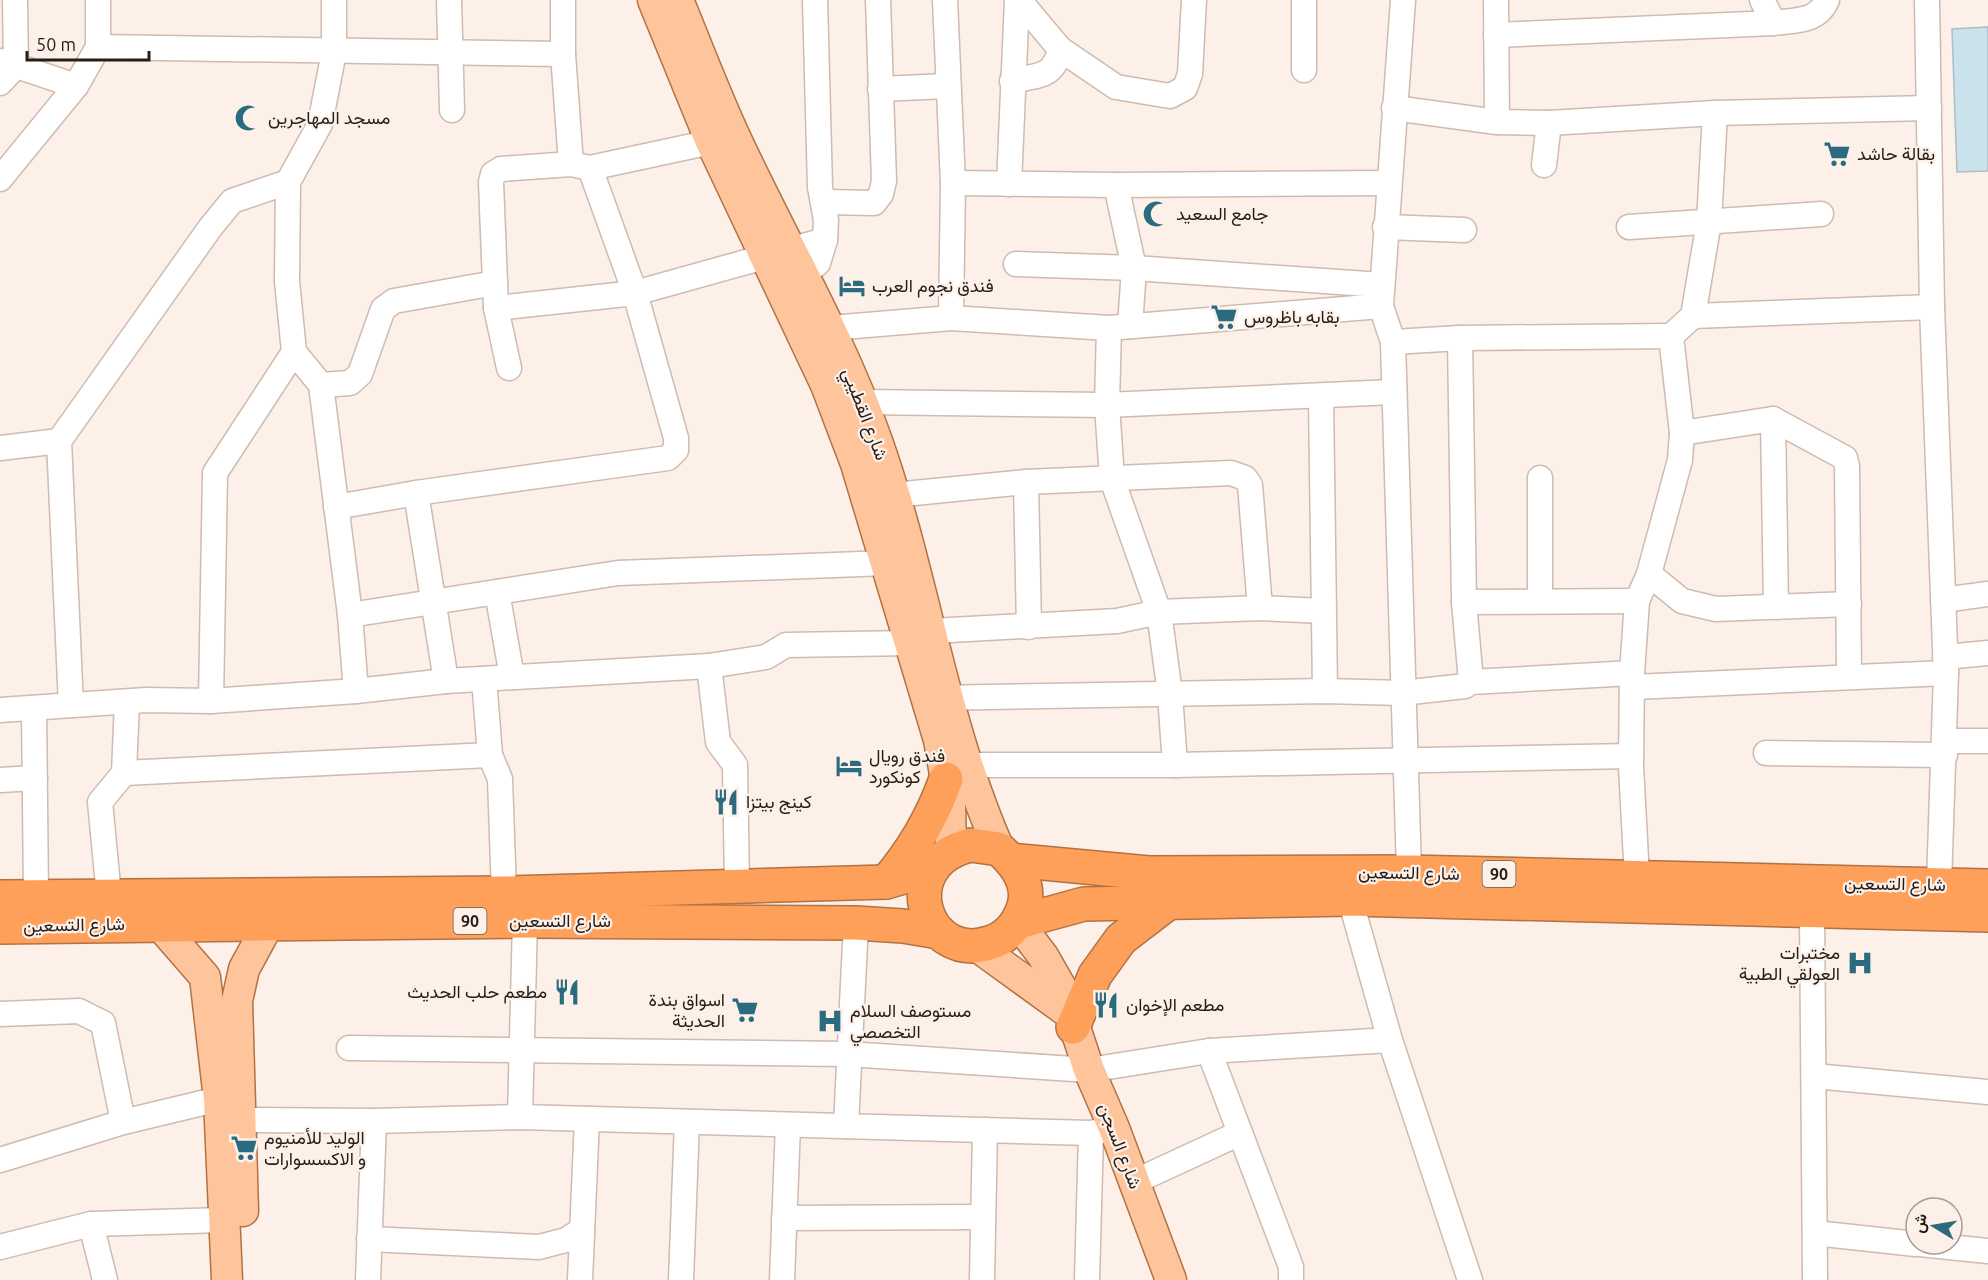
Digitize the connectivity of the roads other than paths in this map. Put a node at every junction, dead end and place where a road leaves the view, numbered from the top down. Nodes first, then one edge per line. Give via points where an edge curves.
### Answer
1 (15, 0) edge
2 (98, 0) edge
3 (334, 0) edge
4 (449, 0) edge
5 (563, 0) edge
6 (653, 0) edge
7 (678, 0) edge
8 (815, 0) edge
9 (878, 0) edge
10 (945, 0) edge
11 (1018, 0) edge
12 (1194, 0) edge
13 (1304, 0) edge
14 (1403, 0) edge
15 (1496, 0) edge
16 (1762, 0) edge
17 (1827, 0) edge
18 (1927, 0) edge
19 (1774, 23) junction
20 (1496, 35) junction
21 (98, 47) junction
22 (1060, 49) junction
23 (334, 52) junction
24 (449, 52) junction
25 (563, 54) junction
26 (5, 70) edge
27 (1304, 70) dead end
28 (1012, 81) junction
29 (76, 86) junction
30 (947, 86) junction
31 (880, 89) junction
32 (1394, 108) junction
33 (1929, 108) junction
34 (452, 110) dead end
35 (1715, 113) junction
36 (1497, 122) junction
37 (1549, 123) junction
38 (711, 142) junction
39 (1544, 165) dead end
40 (580, 166) junction
41 (0, 179) edge
42 (288, 182) junction
43 (953, 183) junction
44 (1388, 183) junction
45 (1009, 184) junction
46 (1116, 185) junction
47 (823, 202) junction
48 (1821, 214) dead end
49 (1709, 222) junction
50 (1385, 227) junction
51 (1629, 227) dead end
52 (1464, 230) dead end
53 (825, 240) junction
54 (777, 252) junction
55 (1016, 264) dead end
56 (1134, 268) junction
57 (804, 275) junction
58 (495, 283) junction
59 (635, 293) junction
60 (1381, 296) junction
61 (1932, 307) junction
62 (496, 308) junction
63 (1693, 316) junction
64 (951, 318) junction
65 (1120, 327) junction
66 (831, 328) junction
67 (1671, 336) junction
68 (1460, 338) junction
69 (1393, 342) junction
70 (294, 352) junction
71 (509, 368) dead end
72 (321, 385) junction
73 (1393, 392) junction
74 (1321, 396) junction
75 (862, 402) junction
76 (1107, 405) junction
77 (1773, 419) junction
78 (1682, 433) junction
79 (59, 441) junction
80 (0, 448) edge
81 (1540, 478) dead end
82 (1112, 479) junction
83 (1026, 482) junction
84 (416, 493) junction
85 (894, 495) junction
86 (336, 507) junction
87 (887, 563) junction
88 (1649, 574) junction
89 (497, 592) junction
90 (1988, 594) edge
91 (1540, 600) junction
92 (1943, 600) junction
93 (1637, 601) junction
94 (432, 602) junction
95 (1464, 602) junction
96 (1849, 604) junction
97 (1776, 607) junction
98 (1260, 608) junction
99 (1323, 611) junction
100 (1159, 612) junction
101 (350, 615) junction
102 (1029, 627) junction
103 (921, 637) junction
104 (1988, 653) edge
105 (1945, 665) junction
106 (709, 666) junction
107 (1849, 676) junction
108 (512, 677) junction
109 (484, 679) junction
110 (1633, 680) junction
111 (446, 681) junction
112 (1471, 682) junction
113 (356, 691) junction
114 (1325, 691) junction
115 (1402, 693) junction
116 (1170, 694) junction
117 (938, 698) junction
118 (211, 701) junction
119 (127, 702) junction
120 (71, 705) junction
121 (34, 708) junction
122 (0, 710) edge
123 (1988, 741) edge
124 (1945, 748) junction
125 (1766, 753) dead end
126 (490, 755) junction
127 (1631, 756) junction
128 (1407, 760) junction
129 (1175, 765) junction
130 (957, 772) junction
131 (124, 773) junction
132 (34, 778) junction
133 (0, 780) edge
134 (1005, 854) junction
135 (941, 860) junction
136 (1409, 872) junction
137 (1637, 878) junction
138 (886, 882) junction
139 (737, 886) junction
140 (1988, 886) edge
141 (504, 893) junction
142 (36, 896) junction
143 (109, 896) junction
144 (0, 897) edge
145 (1350, 899) junction
146 (1938, 899) junction
147 (1168, 903) junction
148 (1812, 911) junction
149 (1988, 915) edge
150 (525, 921) junction
151 (856, 922) junction
152 (1018, 922) junction
153 (158, 923) junction
154 (269, 923) junction
155 (0, 927) edge
156 (939, 932) junction
157 (978, 947) junction
158 (0, 1014) edge
159 (1071, 1020) junction
160 (1389, 1040) junction
161 (349, 1048) dead end
162 (522, 1050) junction
163 (1209, 1052) junction
164 (848, 1054) junction
165 (1089, 1070) junction
166 (1814, 1076) junction
167 (1988, 1092) edge
168 (219, 1099) junction
169 (520, 1117) junction
170 (587, 1119) junction
171 (241, 1120) junction
172 (374, 1121) junction
173 (123, 1122) junction
174 (687, 1122) junction
175 (788, 1125) junction
176 (846, 1126) junction
177 (985, 1130) junction
178 (1103, 1131) junction
179 (1240, 1133) junction
180 (0, 1160) edge
181 (1134, 1182) junction
182 (983, 1217) junction
183 (784, 1218) junction
184 (223, 1220) junction
185 (91, 1224) junction
186 (582, 1230) junction
187 (1815, 1233) junction
188 (369, 1239) junction
189 (1904, 1243) edge
190 (0, 1247) edge
191 (1964, 1249) edge
192 (1988, 1251) edge
193 (105, 1280) edge
194 (228, 1280) edge
195 (246, 1280) edge
196 (368, 1280) edge
197 (580, 1280) edge
198 (681, 1280) edge
199 (782, 1280) edge
200 (982, 1280) edge
201 (1087, 1280) edge
202 (1171, 1280) edge
203 (1291, 1280) edge
204 (1470, 1280) edge
205 (1815, 1280) edge

1 - 26 street
2 - 21 street
3 - 23 street
4 - 24 street
5 - 25 street
6 - 38 main road, شارع القطيبي
7 - 54 main road, شارع القطيبي via 736,138
8 - 47 street
9 - 31 street
10 - 30 street
11 - 22 street
11 - 28 street
12 - 22 street via 1190,74 1185,88 1170,96 1116,87
13 - 27 street
14 - 32 street
15 - 20 street
16 - 19 street
17 - 19 street via 1822,11 1811,18
18 - 33 street
19 - 20 street
20 - 36 street
21 - 23 street
21 - 29 street
22 - 28 street via 1057,62 1048,73
23 - 24 street
23 - 42 street via 320,124
24 - 25 street
24 - 34 street
25 - 40 street
26 - 29 street
28 - 45 street
29 - 41 street
30 - 31 street
30 - 43 street
31 - 47 street via 884,181 881,194 874,203
32 - 36 street
32 - 44 street
33 - 35 street
33 - 61 street
35 - 37 street
35 - 49 street
36 - 37 street
37 - 39 street
38 - 40 street
38 - 54 main road, شارع القطيبي
40 - 58 street via 501,169 493,174
40 - 59 street
42 - 70 street via 287,281
42 - 79 street via 232,201
43 - 45 street
43 - 64 street
44 - 46 street
44 - 50 street
45 - 46 street
46 - 56 street
47 - 53 street
48 - 49 street
49 - 51 street
49 - 63 street
50 - 52 street
50 - 60 street
53 - 54 street
53 - 57 street via 818,263
54 - 57 main road, شارع القطيبي
54 - 59 street
54 - 87 main road, شارع القطيبي via 844,429
55 - 56 street
56 - 60 street
56 - 65 street
57 - 66 main road, شارع القطيبي
58 - 62 street
58 - 72 street via 394,301 382,309 360,374 350,383
59 - 62 street
59 - 84 street via 676,438 676,450 668,458
60 - 65 street
60 - 69 street
61 - 63 street
61 - 92 street
62 - 71 street
63 - 67 street
64 - 65 street
64 - 66 street
65 - 76 street
66 - 75 main road, شارع القطيبي
67 - 68 street
67 - 78 street
68 - 69 street
68 - 95 street
69 - 73 street
70 - 72 street
70 - 118 street via 215,472
72 - 86 street
73 - 74 street
73 - 115 street
74 - 76 street
74 - 99 street
75 - 76 street
75 - 85 main road, شارع القطيبي
76 - 82 street
77 - 78 street
77 - 96 street via 1845,458
77 - 97 street
78 - 88 street via 1680,460
79 - 80 street
79 - 120 street
81 - 91 street
82 - 83 street
82 - 98 street via 1231,473 1245,478 1250,485
82 - 100 street
83 - 85 street
83 - 102 street
84 - 86 street
84 - 94 street
85 - 103 main road, شارع القطيبي
86 - 101 street
87 - 89 street via 618,573
87 - 103 main road, شارع القطيبي
88 - 93 street
88 - 97 street via 1682,601 1716,609
89 - 94 street
89 - 108 street
90 - 92 street
91 - 93 street
91 - 95 street
92 - 105 street
93 - 110 street
94 - 101 street
94 - 111 street
95 - 112 street
96 - 97 street
96 - 107 street
98 - 99 street
98 - 100 street
99 - 114 street
100 - 102 street via 1118,621
100 - 116 street
101 - 113 street
102 - 103 street
103 - 106 street via 786,645 766,657
103 - 117 main road, شارع القطيبي
104 - 105 street
105 - 107 street
105 - 124 street
106 - 108 street
106 - 139 street via 718,742 735,765
107 - 110 street
108 - 109 street
109 - 111 street
109 - 126 street
110 - 112 street
110 - 127 street
111 - 113 street
112 - 115 street via 1465,686
113 - 118 street
114 - 115 street
114 - 116 street
115 - 128 street
116 - 117 street
116 - 129 street
117 - 130 main road, شارع القطيبي via 939,740
118 - 119 street
119 - 120 street
119 - 131 street
120 - 121 street
121 - 122 street
121 - 132 street
123 - 124 street
124 - 125 street
124 - 146 street
126 - 131 street
126 - 141 street via 500,779
127 - 128 street
127 - 137 street
128 - 129 street
128 - 136 street
129 - 130 street
130 - 134 main road, شارع القطيبي
130 - 135 main road, شارع القطيبي
130 - 138 highway via 920,837
131 - 143 street via 100,802
132 - 133 street
132 - 142 street
134 - 135 highway via 972,844
134 - 136 highway, شارع التسعين / 90 via 1149,873
134 - 152 highway via 1020,874 1025,890
135 - 138 highway, شارع التسعين / 90
135 - 156 highway via 925,885 924,902
136 - 137 highway, شارع التسعين / 90
137 - 146 highway, شارع التسعين / 90
138 - 139 highway, شارع التسعين / 90
139 - 141 highway, شارع التسعين / 90
140 - 146 highway, شارع التسعين / 90
141 - 143 highway, شارع التسعين / 90
142 - 143 highway, شارع التسعين / 90
142 - 144 highway, شارع التسعين / 90
145 - 147 highway, شارع التسعين / 90
145 - 148 highway, شارع التسعين / 90
145 - 160 street
146 - 148 highway, شارع التسعين / 90
146 - 149 highway, شارع التسعين / 90
147 - 152 highway, شارع التسعين / 90 via 1084,904
147 - 159 highway via 1121,939 1095,975
148 - 166 street
150 - 151 highway, شارع التسعين / 90
150 - 154 highway, شارع التسعين / 90
150 - 162 street
151 - 156 highway, شارع التسعين / 90
151 - 164 street
152 - 157 highway via 1001,939
152 - 159 main road, شارع السجن via 1063,991
153 - 154 highway, شارع التسعين / 90
153 - 155 highway, شارع التسعين / 90
153 - 168 main road via 205,977
154 - 171 main road via 244,969 237,1001
156 - 157 highway via 957,944
157 - 159 main road
158 - 173 street via 80,1011 103,1023
159 - 165 main road, شارع السجن
160 - 163 street
160 - 204 street
161 - 162 street
162 - 164 street
162 - 169 street
163 - 165 street
163 - 179 street
164 - 165 street
164 - 176 street
165 - 178 main road, شارع السجن
166 - 167 street
166 - 187 street
168 - 173 street
168 - 184 main road
169 - 170 street
169 - 172 street
170 - 174 street
170 - 186 street
171 - 172 street
171 - 195 main road
172 - 188 street
173 - 180 street
174 - 175 street
174 - 198 street
175 - 176 street
175 - 183 street
176 - 177 street
177 - 178 street
177 - 182 street
178 - 181 main road, شارع السجن
178 - 201 street
179 - 181 street
179 - 203 street via 1291,1267
181 - 202 main road, شارع السجن
182 - 183 street
182 - 200 street
183 - 199 street
184 - 185 street
184 - 194 main road
185 - 190 street
185 - 193 street
186 - 188 street via 566,1240 538,1247
186 - 197 street
187 - 189 street
187 - 205 street
188 - 196 street
191 - 192 street

